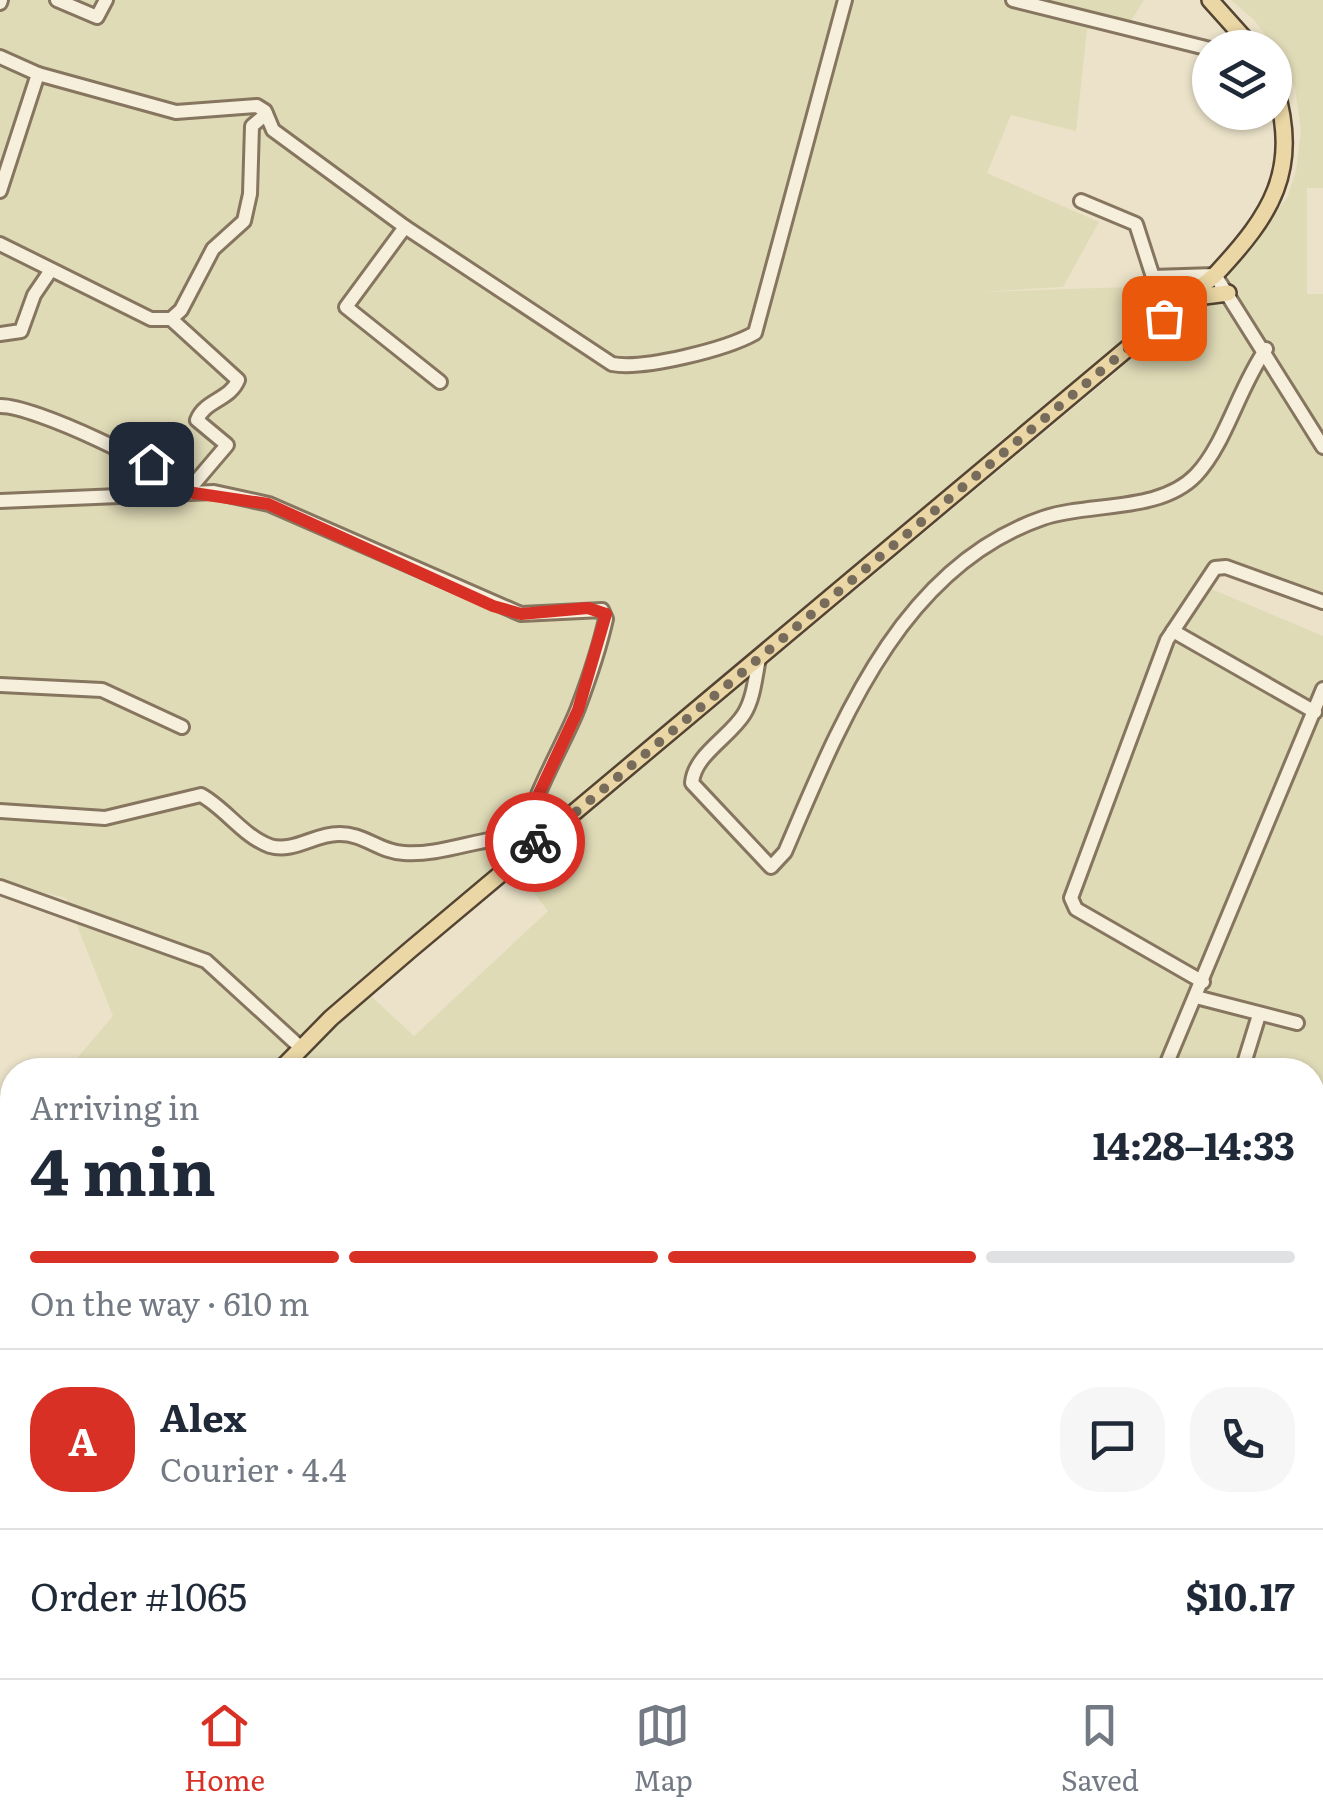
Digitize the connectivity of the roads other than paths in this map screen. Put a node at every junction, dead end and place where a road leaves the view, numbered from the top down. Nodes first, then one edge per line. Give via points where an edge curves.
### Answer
1 (57, 0) edge
2 (106, 0) edge
3 (845, 0) edge
4 (1013, 0) edge
5 (1210, 0) edge
6 (1237, 30) edge
7 (1192, 45) edge
8 (0, 57) edge
9 (38, 74) junction
10 (266, 114) junction
11 (1284, 130) edge
12 (0, 190) edge
13 (1081, 200) dead end
14 (406, 228) junction
15 (0, 244) edge
16 (51, 270) junction
17 (1216, 274) junction
18 (1228, 293) junction
19 (1186, 299) junction
20 (171, 319) junction
21 (0, 334) edge
22 (1266, 349) junction
23 (440, 382) dead end
24 (0, 406) edge
25 (1323, 447) edge
26 (187, 492) junction
27 (0, 501) edge
28 (1323, 602) edge
29 (1173, 631) junction
30 (758, 659) junction
31 (0, 685) edge
32 (1323, 689) edge
33 (1315, 712) junction
34 (182, 727) dead end
35 (0, 811) edge
36 (533, 840) junction
37 (0, 887) edge
38 (1202, 982) junction
39 (1196, 997) junction
40 (1259, 1015) junction
41 (1297, 1023) dead end
42 (300, 1048) junction
43 (291, 1058) edge
44 (1169, 1058) edge
45 (1246, 1058) edge

1 - 2 street via 97,17
3 - 14 street via 759,328 749,337 632,366 612,364
4 - 7 street
5 - 6 main road
8 - 9 street
9 - 10 street via 176,112 251,104
9 - 12 street
10 - 14 street via 273,130
10 - 20 street via 252,126 244,221 213,249
11 - 17 main road via 1281,182 1266,214
13 - 17 street via 1136,224 1152,277
14 - 23 street via 346,307
15 - 16 street
16 - 20 street via 151,320
16 - 21 street via 21,331
17 - 18 street
17 - 19 main road
18 - 19 main road
18 - 22 street
19 - 30 main road
20 - 26 street via 238,380 230,394 201,410 202,428 227,445
22 - 25 street
22 - 30 street via 1207,461 1184,485 1020,527 966,560 923,601 874,665 785,852 771,868 692,784 695,770 750,704
24 - 26 street via 25,408 151,464
26 - 27 street
26 - 36 street via 268,504 521,614 588,608 606,614 560,753 527,819
28 - 29 street via 1220,566
29 - 33 street
29 - 38 street via 1071,904
30 - 36 main road
31 - 34 street via 102,690
32 - 33 street
33 - 38 street
35 - 36 street via 105,818 202,794 278,848 342,834 408,854 486,838
36 - 42 main road
37 - 42 street via 206,961
38 - 39 street
39 - 40 street
39 - 44 street
40 - 41 street
40 - 45 street
42 - 43 main road

